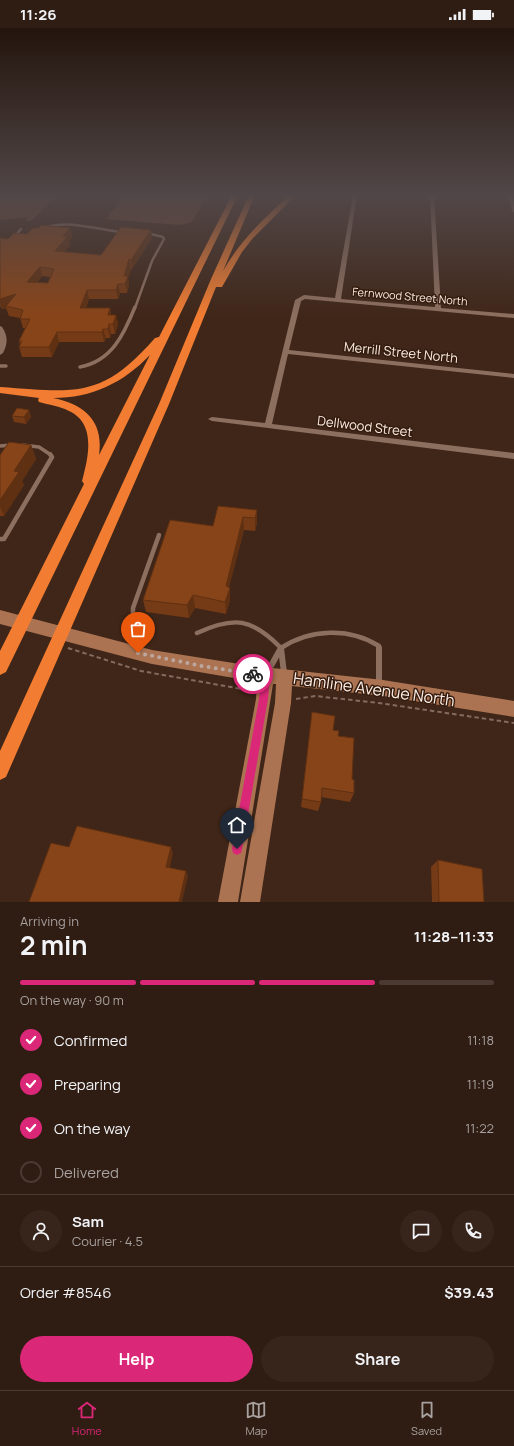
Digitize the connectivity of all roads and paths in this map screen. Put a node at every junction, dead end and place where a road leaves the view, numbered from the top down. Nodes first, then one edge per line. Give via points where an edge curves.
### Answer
1 (15, 236) edge
2 (160, 236) edge
3 (215, 236) edge
4 (235, 236) edge
5 (251, 236) edge
6 (348, 236) edge
7 (434, 236) edge
8 (18, 239) edge
9 (338, 299) junction
10 (438, 309) junction
11 (514, 316) edge
12 (175, 318) junction
13 (196, 326) junction
14 (0, 328) edge
15 (285, 352) junction
16 (0, 353) edge
17 (0, 366) edge
18 (6, 366) dead end
19 (80, 367) dead end
20 (514, 376) edge
21 (0, 390) edge
22 (0, 396) edge
23 (212, 419) dead end
24 (268, 426) junction
25 (0, 446) edge
26 (514, 456) edge
27 (74, 522) junction
28 (159, 535) dead end
29 (0, 539) edge
30 (2, 618) edge
31 (137, 622) dead end
32 (197, 633) dead end
33 (281, 648) junction
34 (0, 667) edge
35 (266, 675) junction
36 (284, 677) junction
37 (378, 688) junction
38 (514, 709) edge
39 (0, 771) edge
40 (239, 898) edge

1 - 8 lane via 11,239
2 - 19 lane via 164,239 113,350 102,360
3 - 12 highway
4 - 13 highway
5 - 13 highway via 243,244
6 - 9 street
7 - 10 street
9 - 10 street, Fernwood Street North
9 - 15 street, Fernwood Street North via 304,297 298,300
10 - 11 street, Fernwood Street North
12 - 21 highway via 135,366 110,383 89,391 66,394
12 - 27 highway
13 - 39 highway via 164,404
14 - 16 street via 5,340
15 - 20 street, Merrill Street North
15 - 24 street
17 - 18 lane
22 - 27 highway via 60,403 78,411 91,425 95,441 93,460
23 - 24 street, Dellwood Street
24 - 26 street, Dellwood Street
25 - 29 lane via 40,447 52,457 4,539
27 - 34 highway
28 - 31 lane via 133,608 133,619
30 - 35 street, Hamline Avenue North via 195,665
32 - 33 lane via 218,623 250,625 261,630
33 - 35 lane
33 - 36 lane
33 - 37 lane via 310,633 330,632 372,641 379,646
35 - 36 street, Hamline Avenue North
35 - 40 street
36 - 37 street, Hamline Avenue North
36 - 40 street via 283,703
37 - 38 street, Hamline Avenue North

